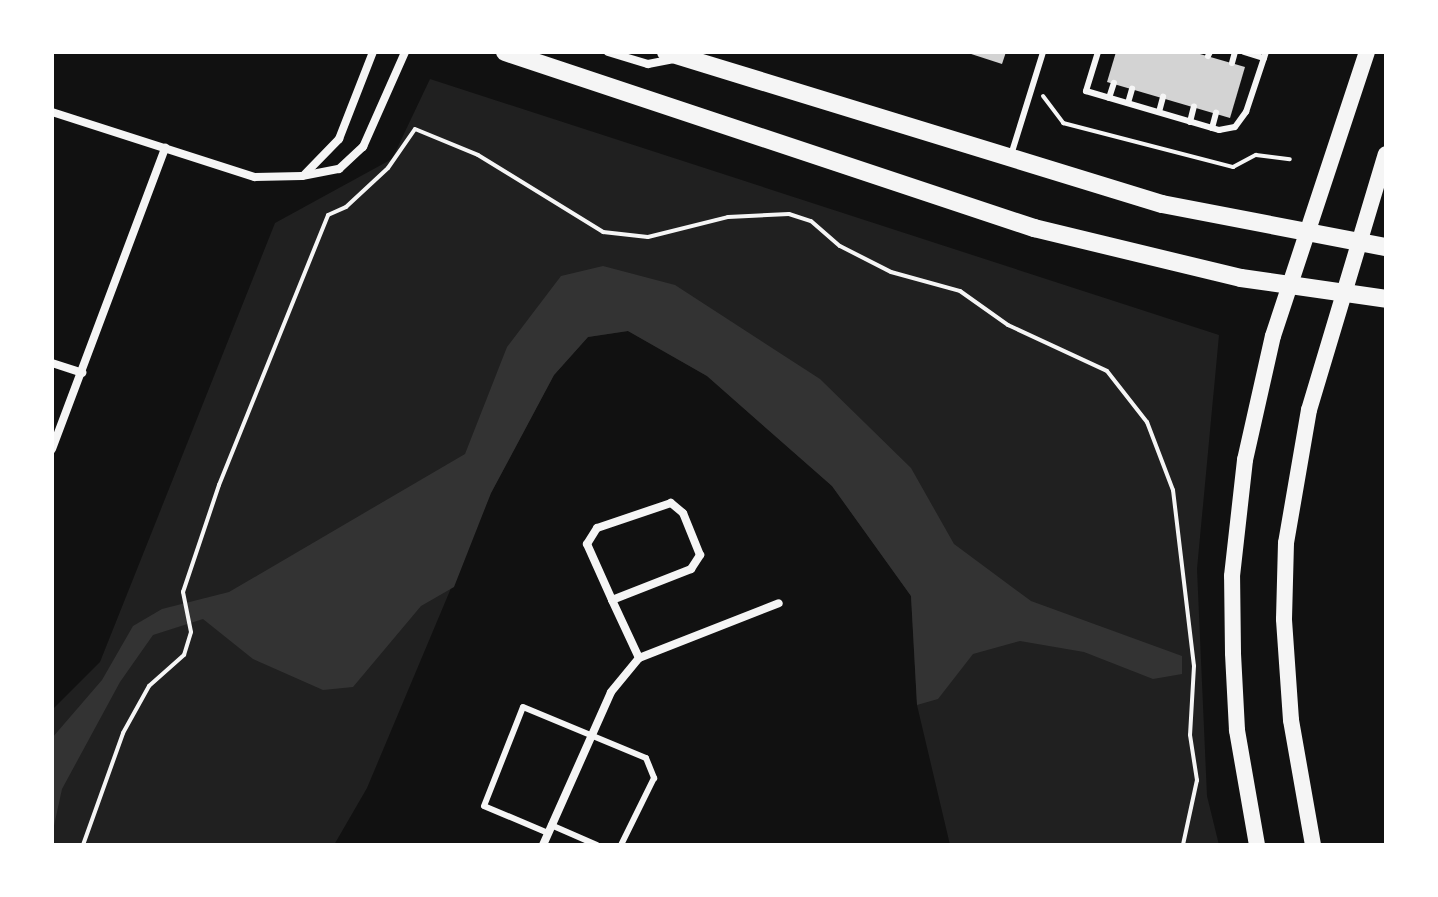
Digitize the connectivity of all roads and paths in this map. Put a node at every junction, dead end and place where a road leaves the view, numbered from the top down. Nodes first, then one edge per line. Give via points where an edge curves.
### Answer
1 (373, 52) edge
2 (405, 52) edge
3 (505, 52) edge
4 (608, 52) edge
5 (1043, 52) edge
6 (1098, 52) edge
7 (1235, 52) edge
8 (1244, 52) edge
9 (1367, 52) edge
10 (674, 55) edge
11 (1265, 55) edge
12 (1232, 63) dead end
13 (1047, 80) dead end
14 (1114, 83) dead end
15 (1132, 89) dead end
16 (1163, 97) dead end
17 (1109, 98) junction
18 (1128, 103) junction
19 (1194, 106) dead end
20 (52, 112) edge
21 (1159, 112) junction
22 (1216, 113) dead end
23 (1190, 122) junction
24 (1212, 128) junction
25 (165, 148) junction
26 (1386, 154) edge
27 (1290, 159) dead end
28 (1009, 160) junction
29 (302, 176) junction
30 (1307, 236) junction
31 (1358, 244) junction
32 (1386, 247) edge
33 (1290, 283) junction
34 (1343, 293) junction
35 (1386, 299) edge
36 (52, 363) edge
37 (82, 373) junction
38 (52, 449) edge
39 (612, 600) junction
40 (779, 603) dead end
41 (639, 658) junction
42 (592, 735) junction
43 (550, 829) junction
44 (83, 845) edge
45 (543, 845) edge
46 (597, 845) edge
47 (621, 845) edge
48 (1183, 845) edge
49 (1257, 845) edge
50 (1313, 845) edge

1 - 29 street via 339,139
2 - 29 street via 363,147 339,169
3 - 33 main road via 1034,228 1241,278
4 - 10 street via 648,64
5 - 28 lane
6 - 17 lane via 1086,91
7 - 12 lane
8 - 11 lane
9 - 30 main road
10 - 28 main road
11 - 24 lane via 1235,127
13 - 27 path via 1042,94 1063,123 1233,167 1256,155
14 - 17 lane
15 - 18 lane
16 - 21 lane
17 - 18 lane
18 - 21 lane
19 - 23 lane
20 - 25 street
21 - 23 lane
22 - 24 lane
23 - 24 lane
25 - 29 street via 255,177
25 - 37 street
26 - 31 main road
28 - 30 main road via 1162,204
30 - 31 main road
30 - 33 main road
31 - 32 main road
31 - 34 main road
33 - 34 main road
33 - 49 main road via 1245,460 1232,576 1237,730
34 - 35 main road
34 - 50 main road via 1309,410 1286,543 1290,710
36 - 37 street
37 - 38 street
39 - 39 street via 587,544 597,528 671,503 683,513 700,555 691,569
39 - 41 street
40 - 41 street
41 - 42 street via 611,692
42 - 43 street
42 - 43 lane via 523,707 484,806
42 - 47 lane via 646,758 654,778
43 - 45 street
43 - 46 lane
44 - 48 path via 123,733 149,686 184,655 191,632 183,592 219,485 328,215 346,207 388,168 415,129 478,155 603,232 648,237 728,217 789,214 811,221 840,246 891,272 960,291 1008,325 1107,371 1147,422 1173,490 1192,636 1190,735 1197,780

